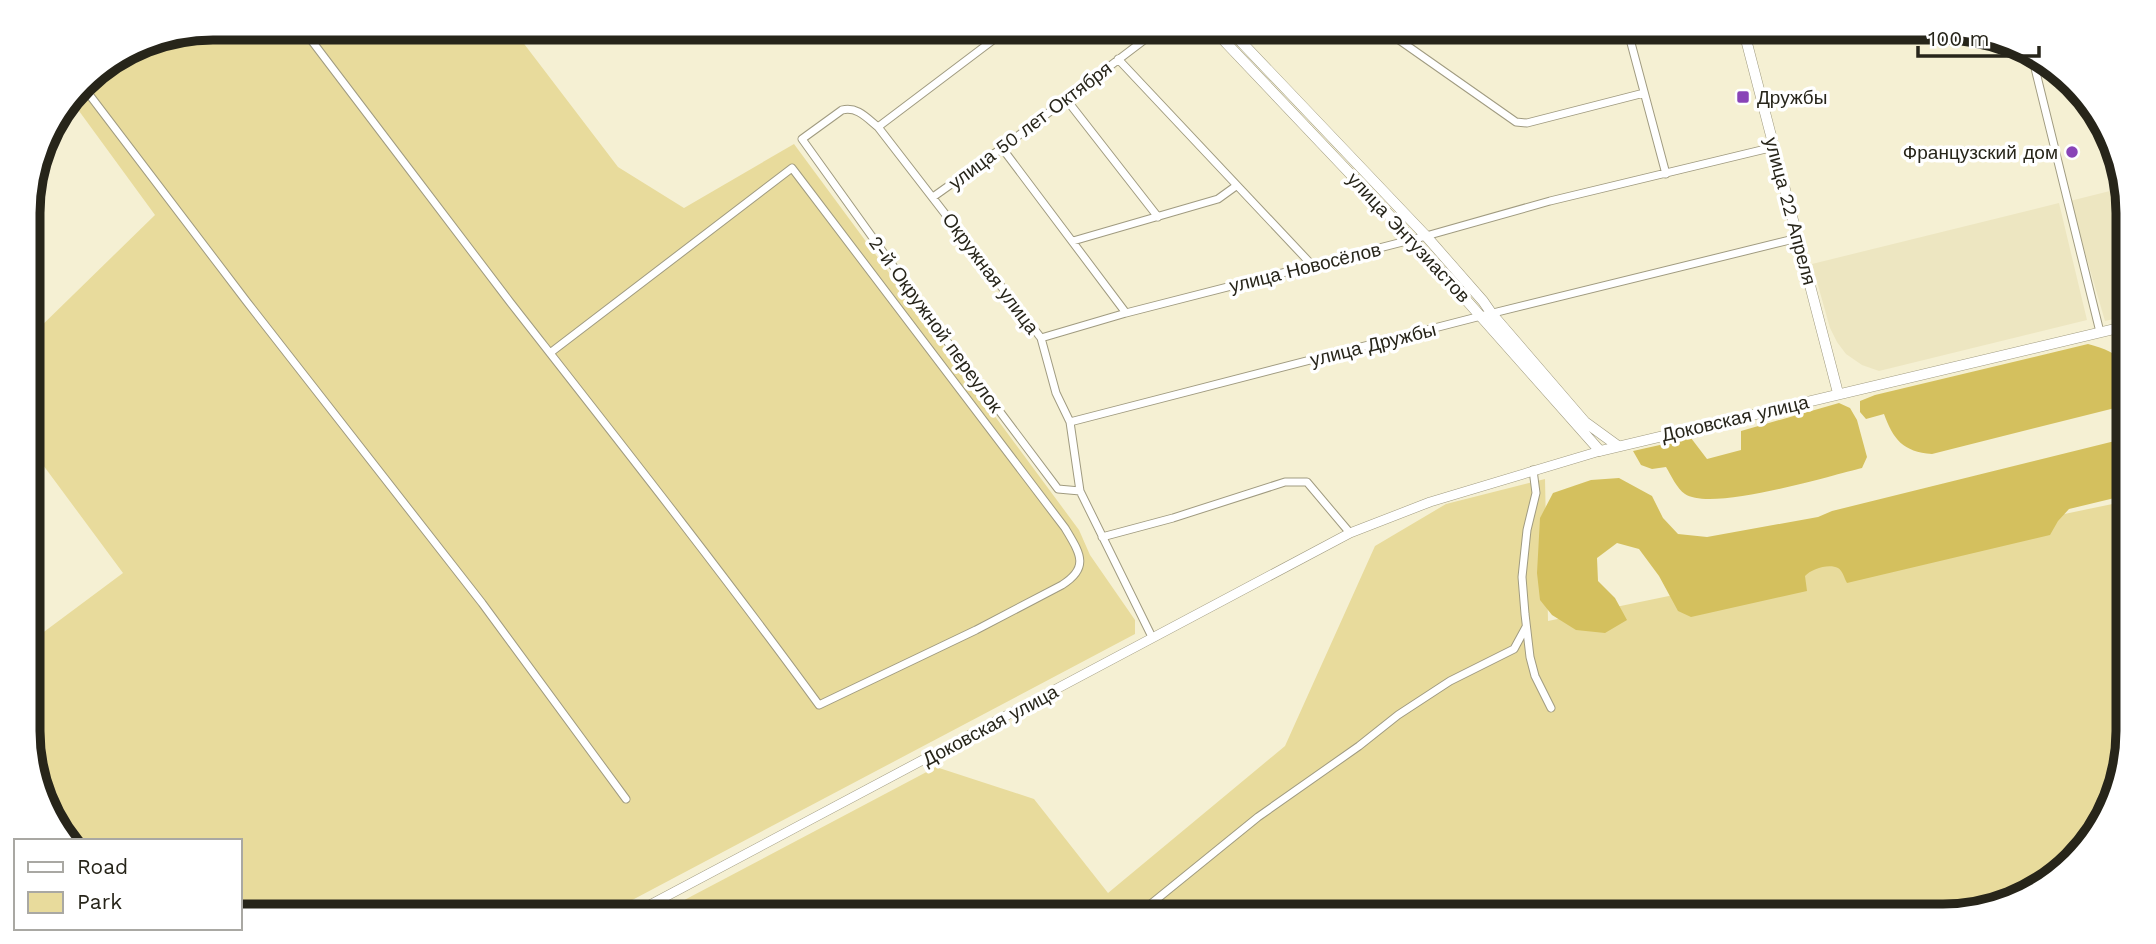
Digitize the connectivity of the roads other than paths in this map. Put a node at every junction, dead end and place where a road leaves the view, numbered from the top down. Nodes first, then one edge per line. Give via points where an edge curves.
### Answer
1 (311, 40) edge
2 (993, 40) edge
3 (1144, 40) edge
4 (1223, 40) edge
5 (1239, 40) edge
6 (1399, 40) edge
7 (1631, 40) edge
8 (1746, 40) edge
9 (1118, 60) junction
10 (2035, 67) edge
11 (1644, 93) junction
12 (88, 94) edge
13 (1066, 99) junction
14 (878, 127) junction
15 (802, 139) joint
16 (1774, 147) junction
17 (1002, 148) junction
18 (1666, 174) junction
19 (1236, 186) junction
20 (933, 197) junction
21 (1158, 217) junction
22 (1426, 236) junction
23 (1798, 238) junction
24 (1413, 240) junction
25 (1073, 241) junction
26 (1312, 265) junction
27 (1126, 313) junction
28 (1487, 315) junction
29 (2116, 328) edge
30 (2100, 332) junction
31 (1041, 338) junction
32 (550, 353) junction
33 (1838, 393) junction
34 (1070, 422) junction
35 (1618, 446) junction
36 (1600, 450) junction
37 (1533, 470) junction
38 (1080, 491) junction
39 (1350, 533) junction
40 (1102, 537) junction
41 (1526, 627) junction
42 (1152, 637) junction
43 (1551, 708) dead end
44 (626, 799) dead end
45 (1151, 903) edge
46 (652, 904) edge

1 - 32 street
2 - 14 street
3 - 9 street, улица 50 лет Октября
4 - 24 main road, улица Энтузиастов
5 - 22 main road, улица Энтузиастов
6 - 11 street via 1516,122
7 - 11 street
8 - 16 main road, улица 22 Апреля
9 - 13 street, улица 50 лет Октября
9 - 19 street
10 - 30 street
11 - 18 street
12 - 44 street via 482,603
13 - 17 street, улица 50 лет Октября
13 - 21 street
14 - 15 street, Окружная улица via 850,108
14 - 20 street, Окружная улица
15 - 38 street, 2-й Окружной переулок via 1058,489
16 - 18 street, улица Новосёлов
16 - 23 main road, улица 22 Апреля
17 - 20 street, улица 50 лет Октября
17 - 25 street
18 - 22 street, улица Новосёлов
19 - 21 street via 1217,198
19 - 26 street
20 - 31 street, Окружная улица
21 - 25 street
22 - 24 street, улица Новосёлов
22 - 28 main road, улица Энтузиастов via 1483,300
23 - 28 street, улица Дружбы
23 - 33 main road, улица 22 Апреля
24 - 26 street, улица Новосёлов
24 - 28 main road, улица Энтузиастов
25 - 27 street
26 - 27 street, улица Новосёлов
27 - 31 street, улица Новосёлов
28 - 34 street, улица Дружбы
28 - 35 main road, улица Энтузиастов via 1584,422
28 - 36 main road, улица Энтузиастов
29 - 30 main road, Доковская улица
30 - 33 main road, Доковская улица
31 - 34 street, Окружная улица via 1056,393
32 - 32 street via 819,705 976,630 1062,585 1080,569 1076,547 1057,517 792,168
33 - 35 main road, Доковская улица
34 - 38 street, Окружная улица
35 - 36 main road, Доковская улица
36 - 37 street, Доковская улица
37 - 39 street, Доковская улица
37 - 41 street via 1536,493 1522,577
38 - 40 street, Окружная улица
39 - 40 street via 1307,482 1284,482
39 - 42 street, Доковская улица
40 - 42 street, Окружная улица
41 - 43 street via 1535,676
41 - 45 street via 1514,649 1450,681 1398,715 1258,817
42 - 46 street, Доковская улица

